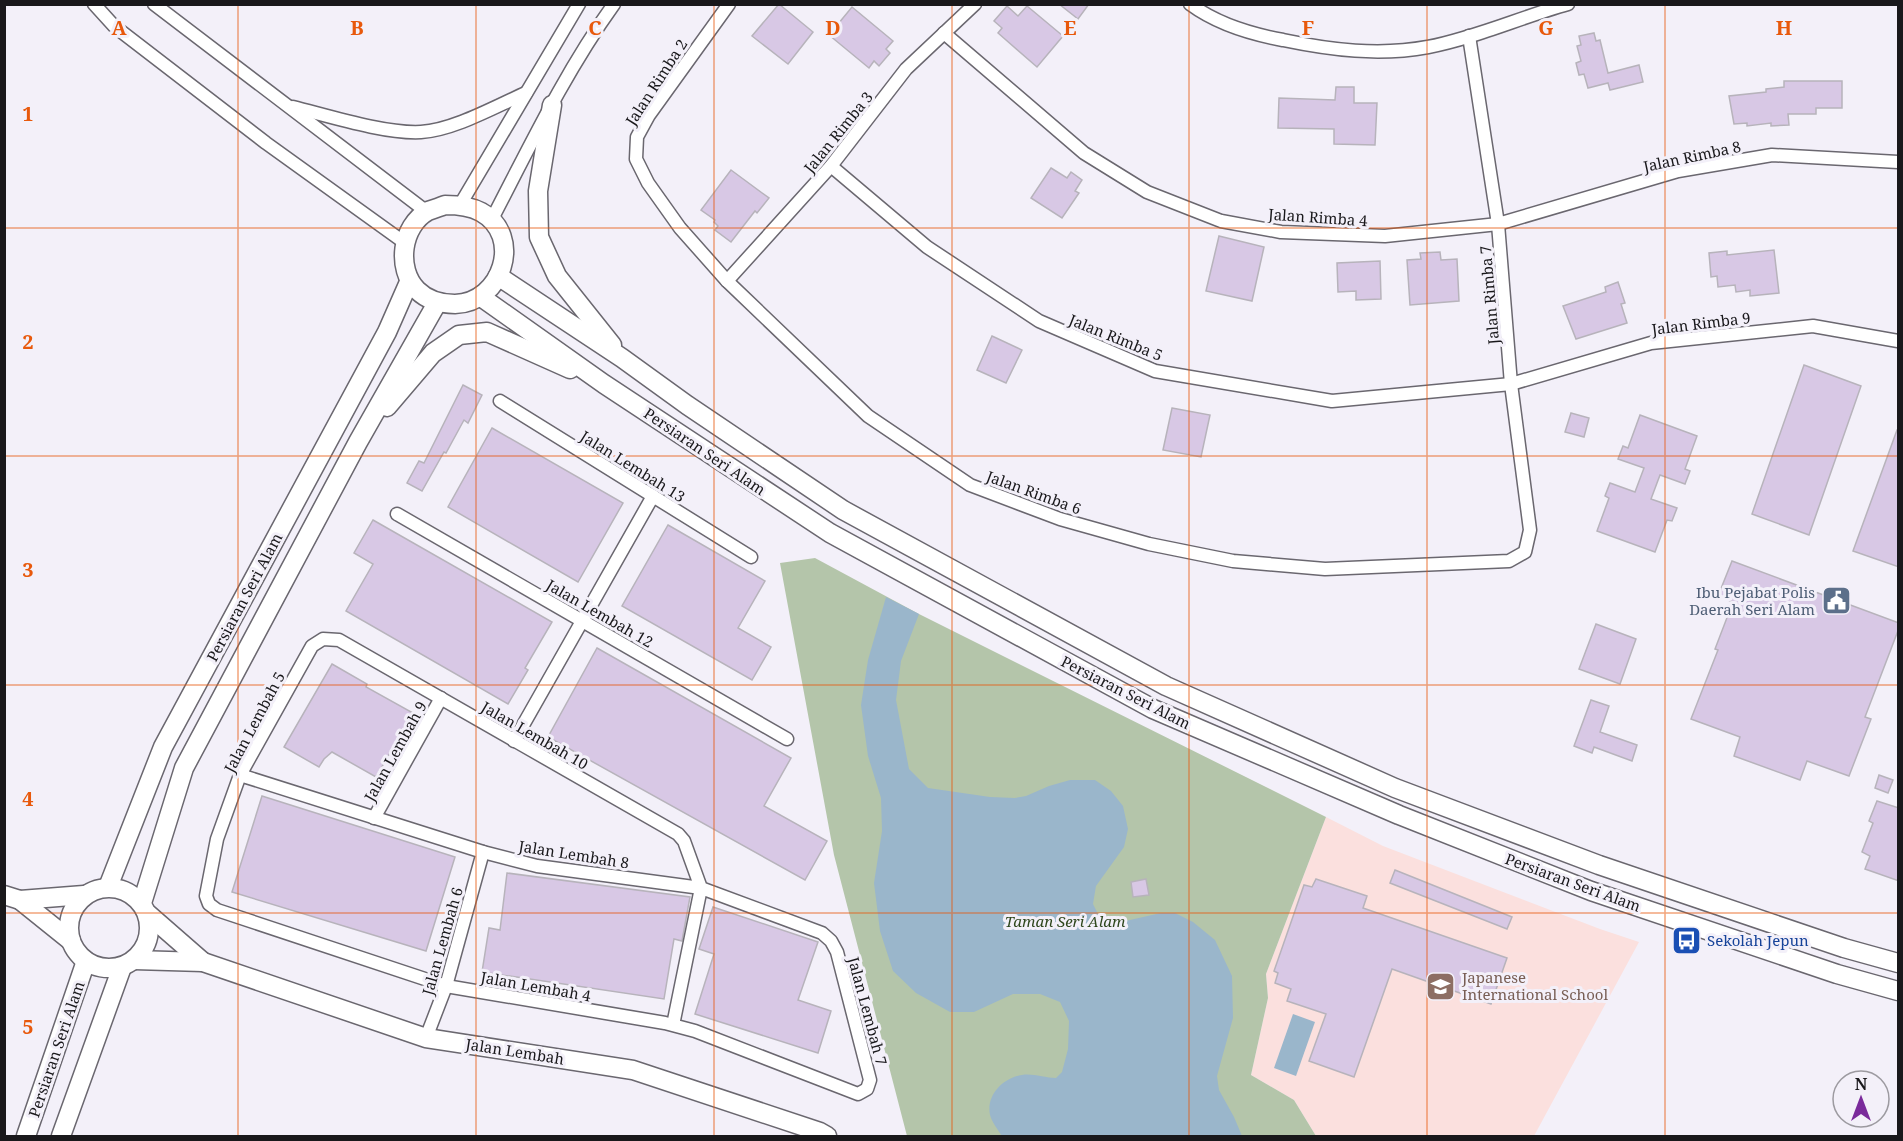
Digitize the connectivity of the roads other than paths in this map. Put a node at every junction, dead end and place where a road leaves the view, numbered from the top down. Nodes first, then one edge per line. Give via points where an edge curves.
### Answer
1 (94, 4) edge
2 (154, 4) edge
3 (579, 4) edge
4 (614, 4) edge
5 (729, 4) edge
6 (975, 4) edge
7 (1190, 4) edge
8 (1568, 4) edge
9 (944, 33) junction
10 (1469, 36) junction
11 (526, 93) junction
12 (552, 105) junction
13 (289, 106) junction
14 (1899, 162) edge
15 (831, 166) junction
16 (648, 183) joint
17 (460, 205) junction
18 (427, 212) junction
19 (491, 221) junction
20 (1498, 224) junction
21 (405, 243) junction
22 (498, 276) junction
23 (727, 281) junction
24 (409, 282) junction
25 (481, 297) junction
26 (437, 303) junction
27 (1899, 341) edge
28 (622, 358) junction
29 (604, 384) junction
30 (1511, 384) junction
31 (500, 400) dead end
32 (358, 442) junction
33 (653, 496) junction
34 (397, 514) dead end
35 (1525, 552) joint
36 (751, 557) dead end
37 (582, 621) junction
38 (323, 639) joint
39 (441, 698) junction
40 (787, 739) dead end
41 (514, 741) junction
42 (240, 775) junction
43 (374, 818) junction
44 (483, 852) junction
45 (108, 887) junction
46 (701, 888) junction
47 (84, 895) junction
48 (206, 896) joint
49 (12, 898) edge
50 (145, 908) junction
51 (71, 941) junction
52 (831, 941) joint
53 (86, 961) junction
54 (203, 962) junction
55 (128, 963) junction
56 (1899, 963) edge
57 (446, 986) junction
58 (1899, 991) edge
59 (673, 1025) junction
60 (426, 1038) junction
61 (867, 1089) joint
62 (26, 1137) edge
63 (61, 1137) edge
64 (827, 1137) edge

1 - 21 street via 114,26 239,123
2 - 13 street
3 - 11 street
4 - 12 street
5 - 16 street, Jalan Rimba 2 via 649,115 638,137 636,159
6 - 9 street, Jalan Rimba 3
7 - 10 street via 1245,31 1356,52 1430,47
8 - 10 street
9 - 15 street, Jalan Rimba 3 via 906,69
9 - 20 street, Jalan Rimba 4 via 1084,153 1147,192 1221,221 1281,232 1385,236
10 - 20 street, Jalan Rimba 7
11 - 13 street via 457,123 422,132 387,129
11 - 17 street
12 - 19 street
12 - 28 street via 538,191 539,237 557,276
13 - 18 street
14 - 20 street, Jalan Rimba 8 via 1772,155 1678,171
15 - 23 street, Jalan Rimba 3
15 - 30 street, Jalan Rimba 5 via 927,247 1039,321 1155,371 1332,401
16 - 23 street, Jalan Rimba 6 via 680,228
17 - 18 street
17 - 19 street via 484,213
18 - 21 street via 413,225
19 - 22 street via 504,246 504,266
20 - 30 street, Jalan Rimba 7
21 - 24 street via 404,263
22 - 25 street
22 - 28 street, Persiaran Seri Alam
23 - 35 street, Jalan Rimba 6 via 868,416 970,485 1060,519 1149,544 1233,561 1325,569 1509,561
24 - 26 street
24 - 45 street, Persiaran Seri Alam via 387,332 163,747
25 - 26 street via 462,304
25 - 29 street, Persiaran Seri Alam
26 - 32 street, Persiaran Seri Alam
27 - 30 street, Jalan Rimba 9 via 1813,326 1651,343
28 - 56 street, Persiaran Seri Alam via 843,510 1166,686 1460,813 1622,873
29 - 32 street via 487,332 459,335 433,352
29 - 58 street, Persiaran Seri Alam via 830,533 1153,710 1399,815 1591,891
30 - 35 street, Jalan Rimba 7 via 1530,530
31 - 33 street, Jalan Lembah 13
32 - 50 street, Persiaran Seri Alam via 184,768
33 - 36 street, Jalan Lembah 13
33 - 37 street
34 - 37 street, Jalan Lembah 12
37 - 40 street, Jalan Lembah 12
37 - 41 street
38 - 39 street, Jalan Lembah 10 via 339,640
38 - 42 street, Jalan Lembah 5 via 312,646
39 - 41 street, Jalan Lembah 10
39 - 43 street, Jalan Lembah 9
41 - 46 street, Jalan Lembah 10 via 678,834
42 - 43 street, Jalan Lembah 8
42 - 48 street, Jalan Lembah 5 via 217,839
43 - 44 street, Jalan Lembah 8
44 - 46 street, Jalan Lembah 8 via 537,866
44 - 57 street, Jalan Lembah 6
45 - 47 street
45 - 50 street via 133,894
46 - 52 street, Jalan Lembah 8 via 822,933
46 - 59 street
47 - 49 street
47 - 51 street via 70,916
48 - 57 street, Jalan Lembah 4 via 217,910
49 - 51 street
50 - 54 street, Jalan Lembah
50 - 55 street via 150,927 148,939 143,951
51 - 53 street
52 - 61 street, Jalan Lembah 7 via 870,1080
53 - 55 street via 110,968
53 - 62 street, Persiaran Seri Alam
54 - 55 street, Jalan Lembah
54 - 60 street, Jalan Lembah
55 - 63 street
57 - 59 street, Jalan Lembah 4
57 - 60 street, Jalan Lembah 6
59 - 61 street, Jalan Lembah 4 via 858,1094
60 - 64 street, Jalan Lembah via 633,1070

